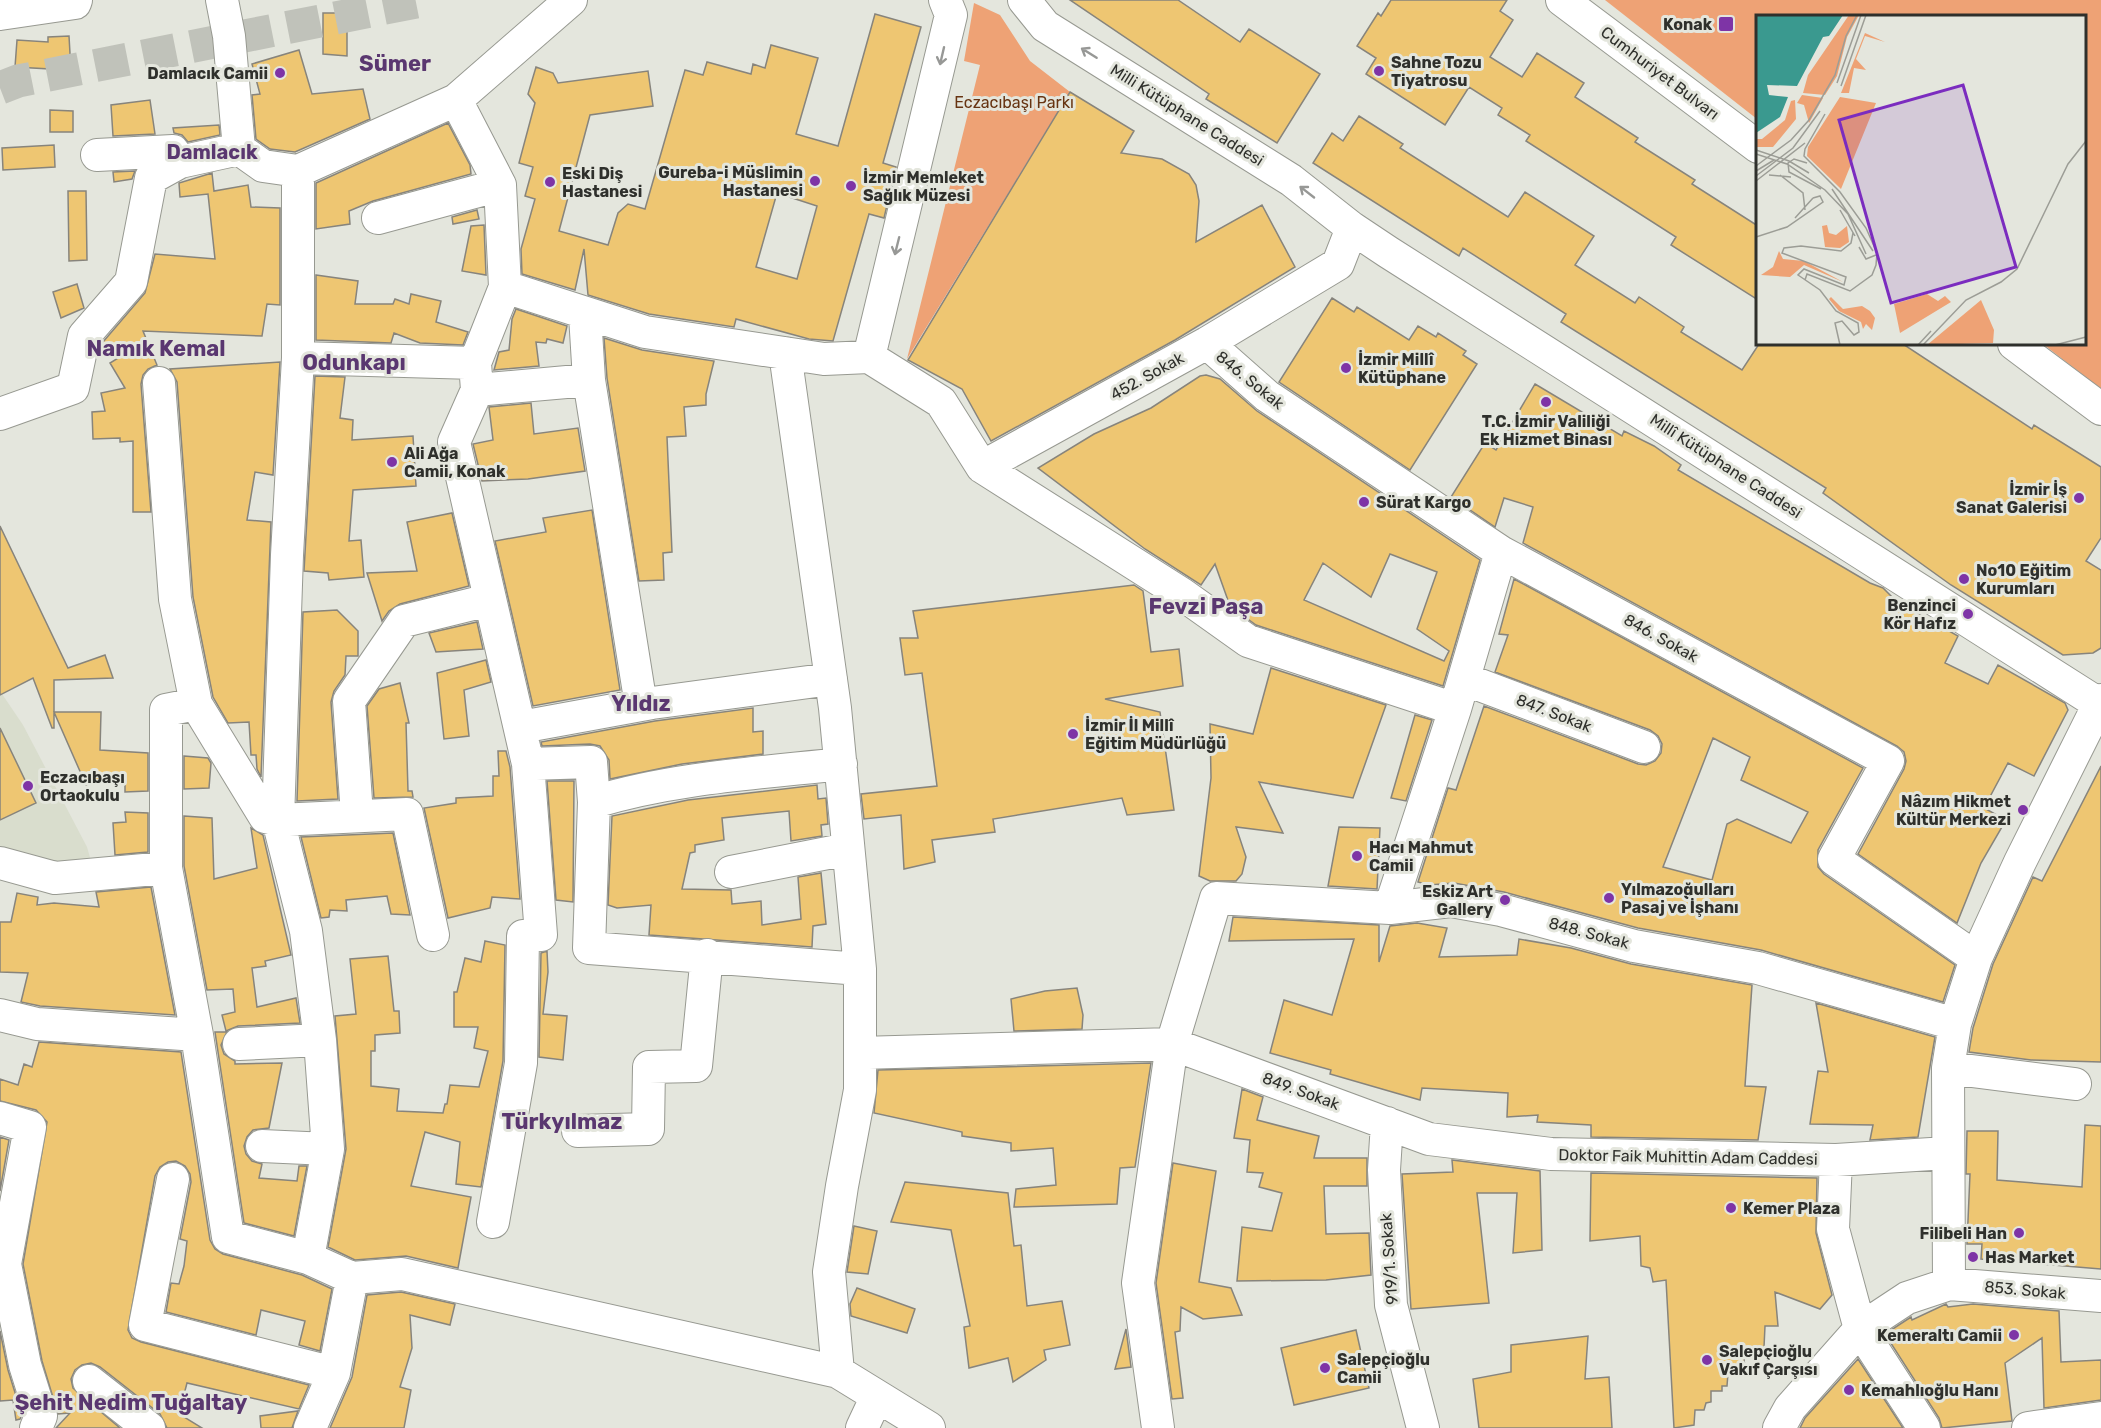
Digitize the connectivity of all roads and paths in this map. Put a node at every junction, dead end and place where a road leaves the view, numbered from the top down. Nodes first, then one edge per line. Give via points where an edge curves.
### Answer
1 (76, 0) edge
2 (222, 0) edge
3 (571, 0) edge
4 (945, 0) edge
5 (1024, 0) edge
6 (1562, 0) edge
7 (0, 14) edge
8 (456, 100) junction
9 (1756, 146) edge
10 (239, 149) junction
11 (97, 155) dead end
12 (180, 162) junction
13 (298, 171) junction
14 (500, 185) junction
15 (378, 218) dead end
16 (1352, 228) junction
17 (505, 287) junction
18 (585, 315) junction
19 (1206, 343) junction
20 (2015, 345) edge
21 (785, 353) junction
22 (869, 357) junction
23 (298, 358) junction
24 (476, 377) junction
25 (589, 380) junction
26 (159, 383) dead end
27 (2101, 409) edge
28 (0, 414) edge
29 (982, 467) junction
30 (1501, 552) junction
31 (489, 600) junction
32 (1464, 678) junction
33 (831, 679) junction
34 (2100, 702) edge
35 (652, 703) junction
36 (196, 704) junction
37 (1455, 709) junction
38 (521, 727) junction
39 (1644, 747) dead end
40 (528, 764) junction
41 (841, 764) junction
42 (594, 802) junction
43 (357, 815) junction
44 (278, 820) junction
45 (848, 849) junction
46 (0, 863) edge
47 (166, 868) junction
48 (732, 872) dead end
49 (1390, 908) junction
50 (433, 935) dead end
51 (707, 955) junction
52 (1976, 958) junction
53 (860, 969) junction
54 (0, 1015) edge
55 (1955, 1024) junction
56 (197, 1035) junction
57 (320, 1040) junction
58 (239, 1044) dead end
59 (1172, 1044) junction
60 (860, 1053) junction
61 (1948, 1068) junction
62 (2075, 1084) dead end
63 (0, 1118) edge
64 (1387, 1123) junction
65 (578, 1131) dead end
66 (1430, 1139) joint
67 (262, 1146) dead end
68 (328, 1149) junction
69 (1947, 1154) junction
70 (1836, 1161) junction
71 (173, 1179) dead end
72 (493, 1222) dead end
73 (308, 1258) junction
74 (352, 1278) junction
75 (1948, 1284) junction
76 (2101, 1296) edge
77 (1860, 1329) junction
78 (838, 1372) junction
79 (334, 1373) junction
80 (89, 1381) dead end
81 (877, 1396) junction
82 (2101, 1418) edge
83 (36, 1428) edge
84 (149, 1428) edge
85 (310, 1428) edge
86 (862, 1428) edge
87 (929, 1428) edge
88 (1158, 1428) edge
89 (1423, 1428) edge
90 (1779, 1428) edge
91 (1924, 1428) edge
92 (2028, 1428) edge

1 - 7 street
2 - 10 street
3 - 8 street
4 -> 22 street via 951,15
16 -> 5 street, Milli Kütüphane Caddesi via 1291,180 1045,26
6 - 9 street, Cumhuriyet Bulvarı
8 - 13 street
8 - 14 street
10 - 12 street
10 - 13 street via 263,166
11 - 12 street via 172,151
12 - 28 street via 151,178 132,282 84,336 73,388
13 - 23 street
14 - 15 street
14 - 17 street
16 - 19 street, 452. Sokak via 1338,264
16 - 34 street, Millî Kütüphane Caddesi
17 - 18 street
17 - 24 street
18 - 21 street via 645,332
18 - 25 street
19 - 29 street, 452. Sokak
19 - 30 street, 846. Sokak via 1267,396
20 - 27 street
21 - 22 street via 824,359
21 - 33 street
22 - 29 street via 941,402
23 - 24 street
23 - 44 street
24 - 25 street
24 - 31 street via 454,442
25 - 35 street via 640,699
26 - 36 street via 175,599
29 - 37 street via 1182,594 1248,641
30 - 32 street
30 - 52 street, 846. Sokak via 1888,761 1834,859
31 - 38 street
31 - 43 street via 404,621 349,701
32 - 37 street
32 - 39 street, 847. Sokak
33 - 35 street
33 - 41 street
34 - 52 street
35 - 38 street
36 - 44 street via 265,817
36 - 47 street via 166,710
37 - 49 street
38 - 40 street
40 - 42 street via 591,762
40 - 72 street via 542,935 523,936 521,1063
41 - 42 street via 704,779
41 - 45 street
42 - 51 street via 589,948
43 - 44 street
43 - 50 street via 407,814
44 - 57 street via 306,931
45 - 48 street
45 - 53 street
46 - 47 street via 55,878
47 - 56 street
49 - 55 street, 848. Sokak via 1451,901 1501,910 1634,946 1758,968
49 - 59 street, 848. Sokak via 1215,898
51 - 53 street
51 - 65 street via 696,1066 649,1067 648,1129
52 - 55 street
53 - 60 street
54 - 56 street via 37,1024
55 - 61 street
56 - 73 street via 228,1237
57 - 58 street
57 - 68 street
59 - 60 street
59 - 64 street, 849. Sokak
59 - 88 street via 1138,1283
60 - 78 street via 860,1090 829,1272
61 - 62 street
61 - 69 street
63 - 83 street via 30,1127 5,1264 25,1365 41,1416
64 - 66 street, 849. Sokak
64 - 89 street, 919/1. Sokak via 1384,1170 1390,1305
66 - 70 street, Doktor Faik Muhittin Adam Caddesi via 1551,1155
67 - 68 street
68 - 73 street
69 - 70 street, Doktor Faik Muhittin Adam Caddesi
69 - 75 street
70 - 77 street via 1833,1229
71 - 79 street via 145,1325
73 - 74 street
74 - 78 street via 402,1274
74 - 79 street
75 - 76 street, 853. Sokak
75 - 77 street via 1907,1298
77 - 90 street via 1790,1408
77 - 91 street
78 - 81 street
79 - 85 street
80 - 84 street
81 - 86 street
81 - 87 street
82 - 92 street

